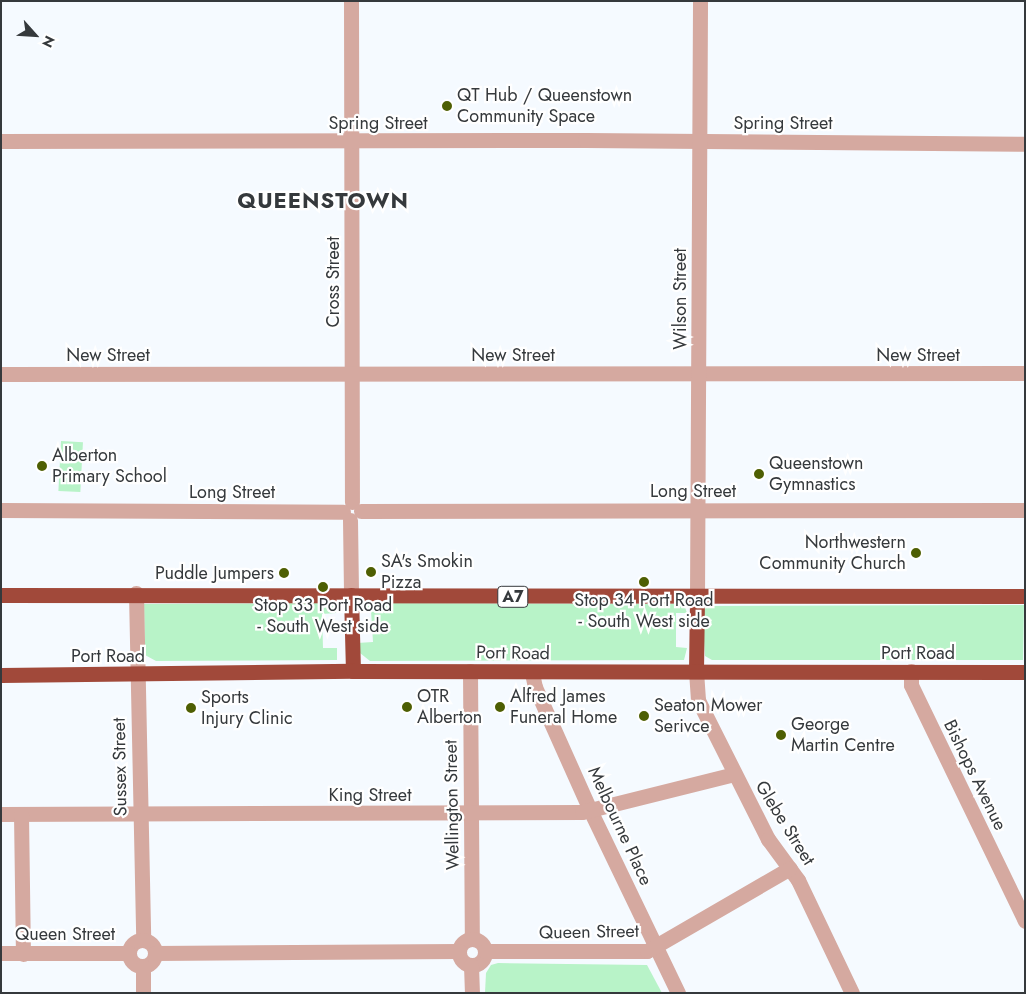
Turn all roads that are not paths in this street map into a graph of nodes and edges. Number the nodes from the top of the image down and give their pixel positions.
1 (351, 1) edge
2 (700, 1) edge
3 (1, 141) edge
4 (700, 141) junction
5 (351, 142) junction
6 (1025, 144) edge
7 (1025, 373) edge
8 (1, 374) edge
9 (352, 374) junction
10 (699, 375) junction
11 (1, 510) edge
12 (697, 510) junction
13 (1025, 510) edge
14 (351, 511) junction
15 (136, 593) junction
16 (1, 595) edge
17 (351, 595) junction
18 (1025, 596) edge
19 (697, 598) junction
20 (353, 671) junction
21 (470, 671) junction
22 (696, 671) junction
23 (532, 672) junction
24 (911, 672) junction
25 (1025, 672) edge
26 (1, 675) edge
27 (137, 675) junction
28 (734, 774) junction
29 (590, 810) junction
30 (471, 813) junction
31 (1, 814) edge
32 (21, 814) junction
33 (140, 814) junction
34 (790, 868) junction
35 (1025, 921) edge
36 (472, 939) junction
37 (143, 940) junction
38 (656, 945) junction
39 (459, 951) junction
40 (129, 952) junction
41 (485, 952) junction
42 (1, 953) edge
43 (155, 953) junction
44 (23, 954) junction
45 (471, 965) junction
46 (143, 966) junction
47 (143, 993) edge
48 (472, 993) edge
49 (678, 993) edge
50 (852, 993) edge

1 - 5 street, Cross Street
2 - 4 street, Wilson Street
3 - 5 street, Spring Street
4 - 5 street, Spring Street
4 - 6 street, Spring Street
4 - 10 street, Wilson Street
5 - 9 street, Cross Street
7 - 10 street, New Street
8 - 9 street, New Street
9 - 10 street, New Street
9 - 14 street, Cross Street
10 - 12 street, Wilson Street
11 - 14 street, Long Street
12 - 13 street, Long Street
12 - 14 street, Long Street
12 - 19 street, Wilson Street
14 - 17 street, Cross Street
15 - 16 highway, A7
15 - 17 highway, A7
15 - 27 street, Sussex Street
17 - 19 highway, A7
17 - 20 highway
18 - 19 highway, A7
19 - 22 highway
20 - 21 highway, Port Road
20 - 27 highway, Port Road
21 - 23 highway, Port Road
21 - 30 street, Wellington Street
22 - 23 highway, Port Road
22 - 24 highway, Port Road
22 - 28 street, Glebe Street
23 - 29 street, Melbourne Place
24 - 25 highway, Port Road
24 - 35 street, Bishops Avenue
26 - 27 highway, Port Road
27 - 33 street, Sussex Street
28 - 29 street, King Street
28 - 34 street, Glebe Street
29 - 30 street, King Street
29 - 38 street, Melbourne Place
30 - 33 street, King Street
30 - 36 street, Wellington Street
31 - 32 street, King Street
32 - 33 street, King Street
32 - 44 street
33 - 37 street, Sussex Street
34 - 38 street, Queen Street
34 - 50 street, Glebe Street
36 - 39 street
36 - 41 street
37 - 40 street
37 - 43 street
38 - 41 street, Queen Street
38 - 49 street, Melbourne Place
39 - 43 street
39 - 45 street
40 - 44 street, Queen Street
40 - 46 street
41 - 45 street
42 - 44 street, Queen Street
43 - 46 street
45 - 48 street
46 - 47 street

